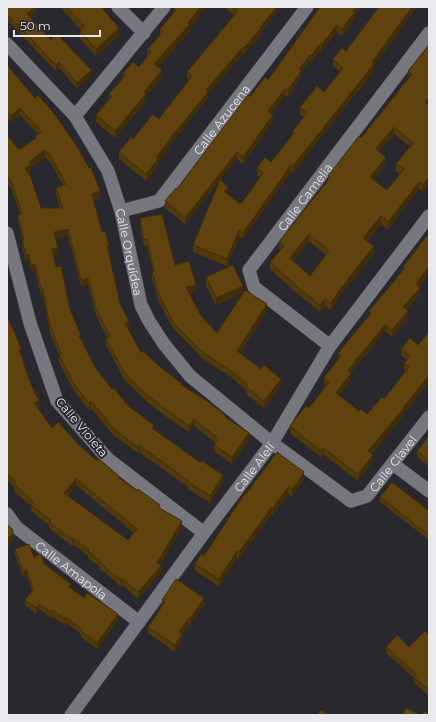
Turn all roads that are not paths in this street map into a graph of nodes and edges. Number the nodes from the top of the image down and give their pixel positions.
1 (118, 7) edge
2 (164, 7) edge
3 (307, 7) edge
4 (144, 33) junction
5 (429, 33) edge
6 (7, 44) edge
7 (75, 116) junction
8 (121, 211) junction
9 (429, 216) edge
10 (7, 233) edge
11 (330, 346) junction
12 (429, 417) edge
13 (272, 443) junction
14 (393, 464) junction
15 (429, 491) edge
16 (7, 514) edge
17 (204, 533) junction
18 (138, 622) junction
19 (71, 715) edge

1 - 4 street
2 - 4 street
3 - 8 street, Calle Azucena
4 - 7 street
5 - 11 street, Calle Camelia
6 - 7 street, Calle Orquídea
7 - 8 street, Calle Orquídea
8 - 13 street, Calle Orquídea
9 - 11 street, Calle Alelí
10 - 17 street, Calle Violeta
11 - 13 street, Calle Alelí
12 - 14 street, Calle Clavel
13 - 14 street, Calle Clavel
13 - 17 street, Calle Alelí
14 - 15 street
16 - 18 street, Calle Amapola
17 - 18 street, Calle Alelí
18 - 19 street, Calle Alelí

